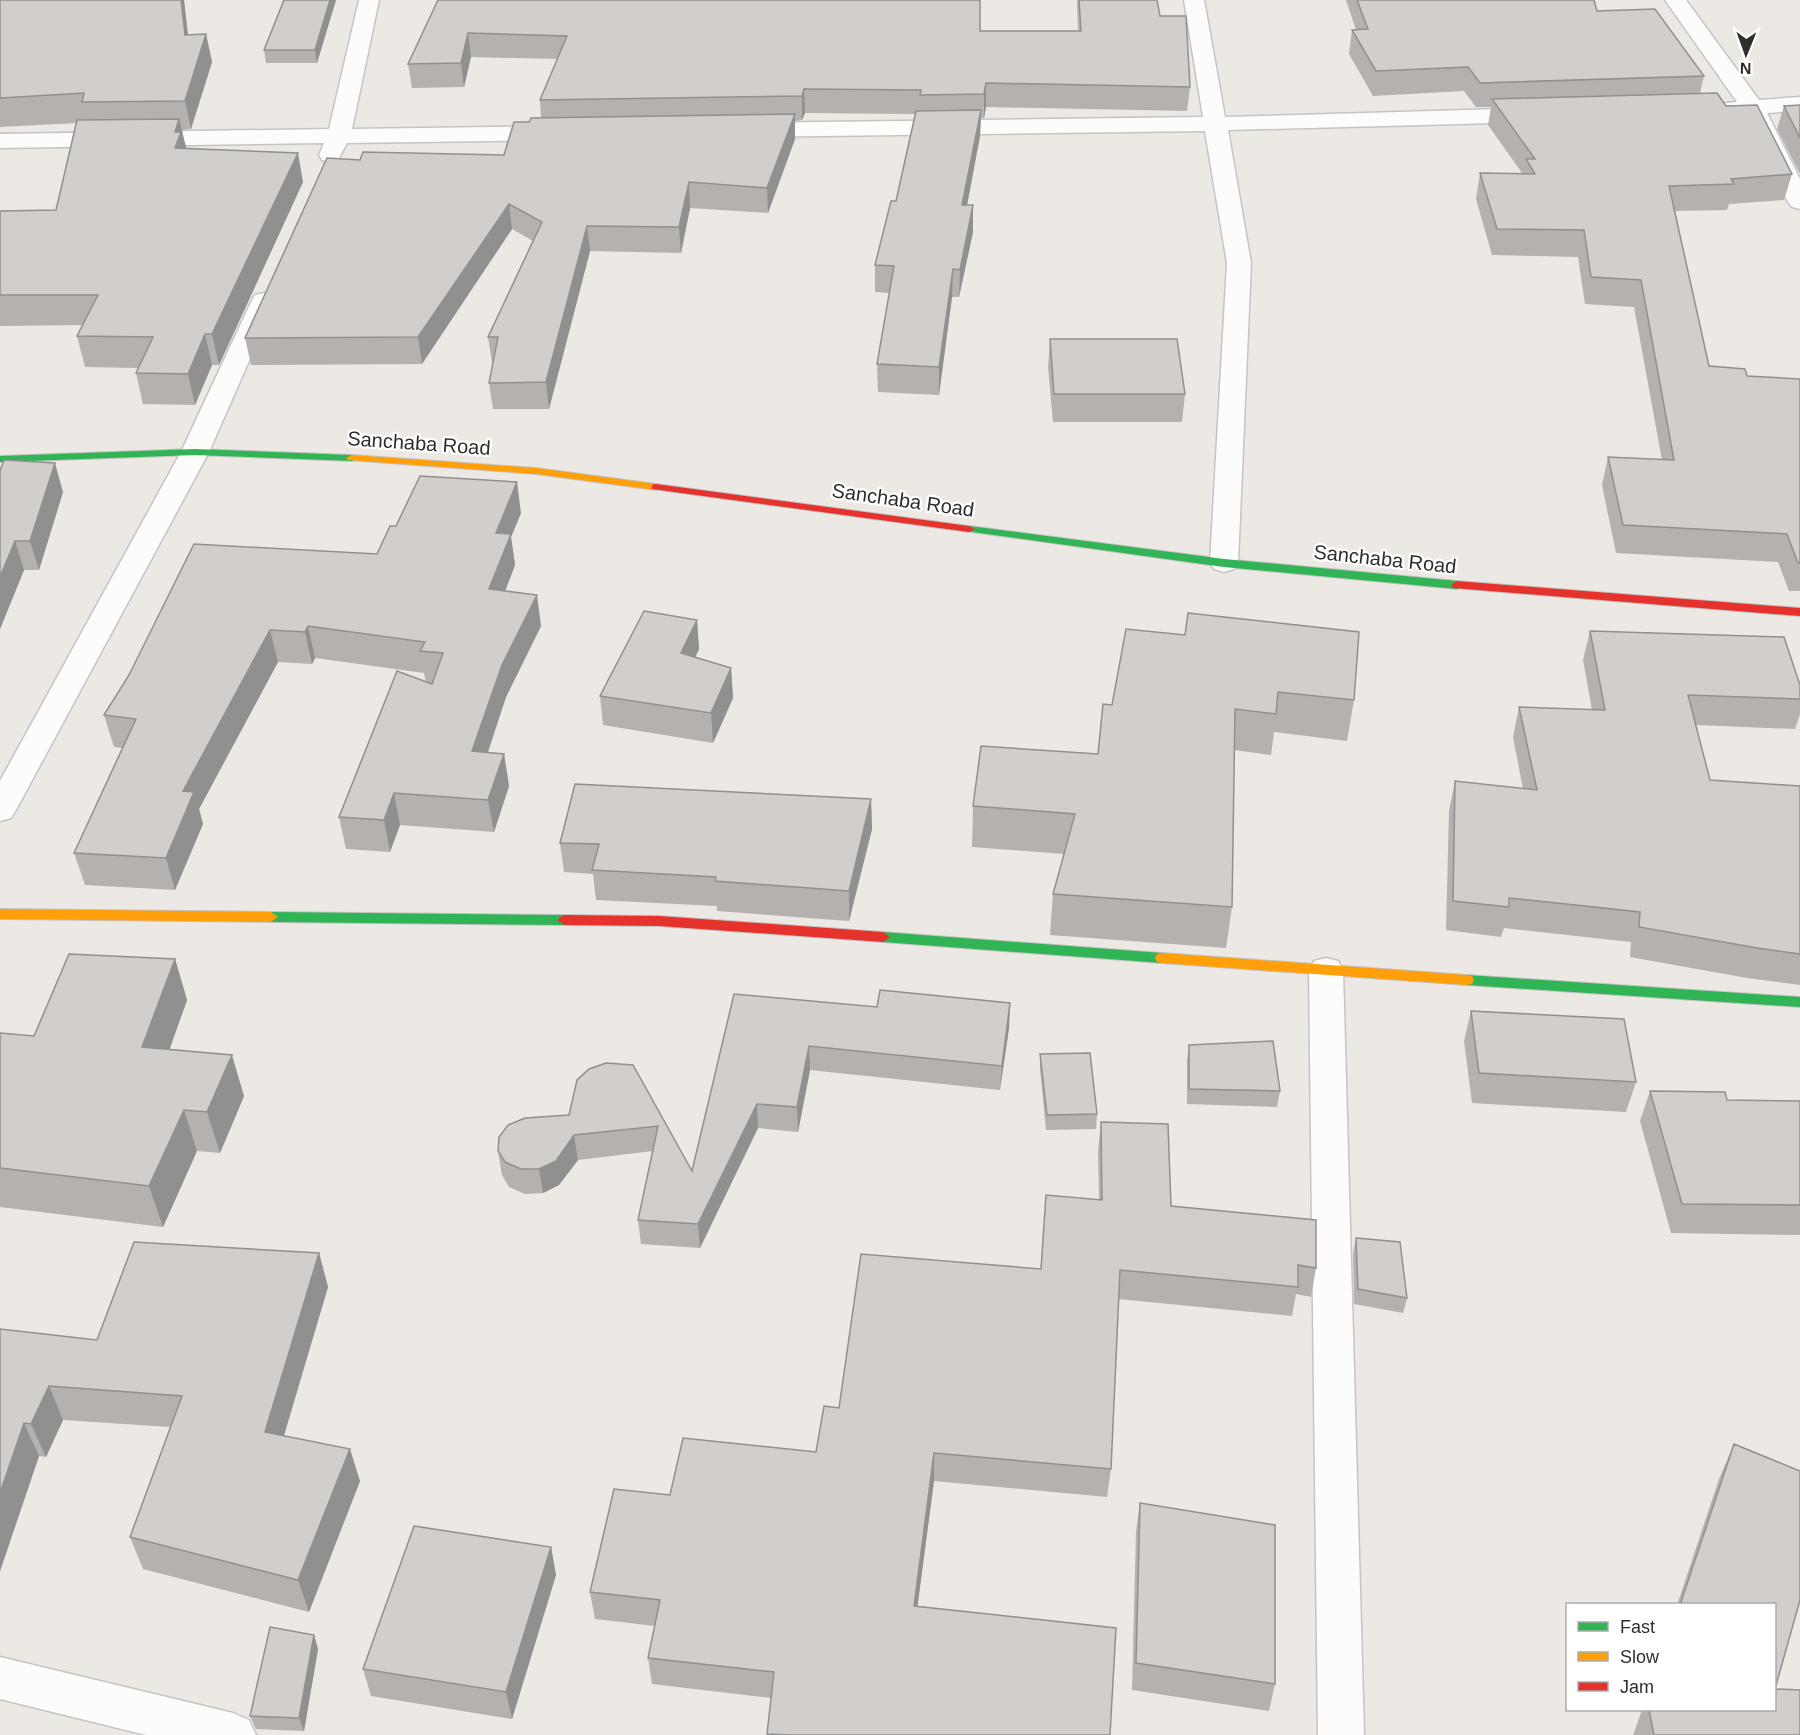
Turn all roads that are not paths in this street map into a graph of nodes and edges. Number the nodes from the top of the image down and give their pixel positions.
1 (369, 0) edge
2 (1194, 0) edge
3 (1675, 0) edge
4 (1800, 104) edge
5 (1753, 108) junction
6 (1695, 110) edge
7 (1556, 114) edge
8 (1214, 124) junction
9 (723, 131) edge
10 (579, 133) edge
11 (339, 136) junction
12 (0, 141) edge
13 (319, 180) edge
14 (1800, 202) edge
15 (274, 278) edge
16 (195, 452) junction
17 (0, 459) edge
18 (1224, 563) junction
19 (1800, 612) edge
20 (0, 810) edge
21 (0, 914) edge
22 (1326, 970) junction
23 (1800, 1002) edge
24 (0, 1678) edge
25 (234, 1735) edge
26 (1341, 1735) edge

1 - 11 street
2 - 8 street
3 - 5 street
4 - 5 street
5 - 6 street
5 - 14 street
7 - 8 street
8 - 9 street
8 - 18 street
10 - 11 street
11 - 12 street
11 - 13 street
15 - 16 street
16 - 17 street, Sanchaba Road
16 - 18 street, Sanchaba Road
16 - 20 street
18 - 19 street, Sanchaba Road
21 - 22 street
22 - 23 street
22 - 26 street
24 - 25 street

